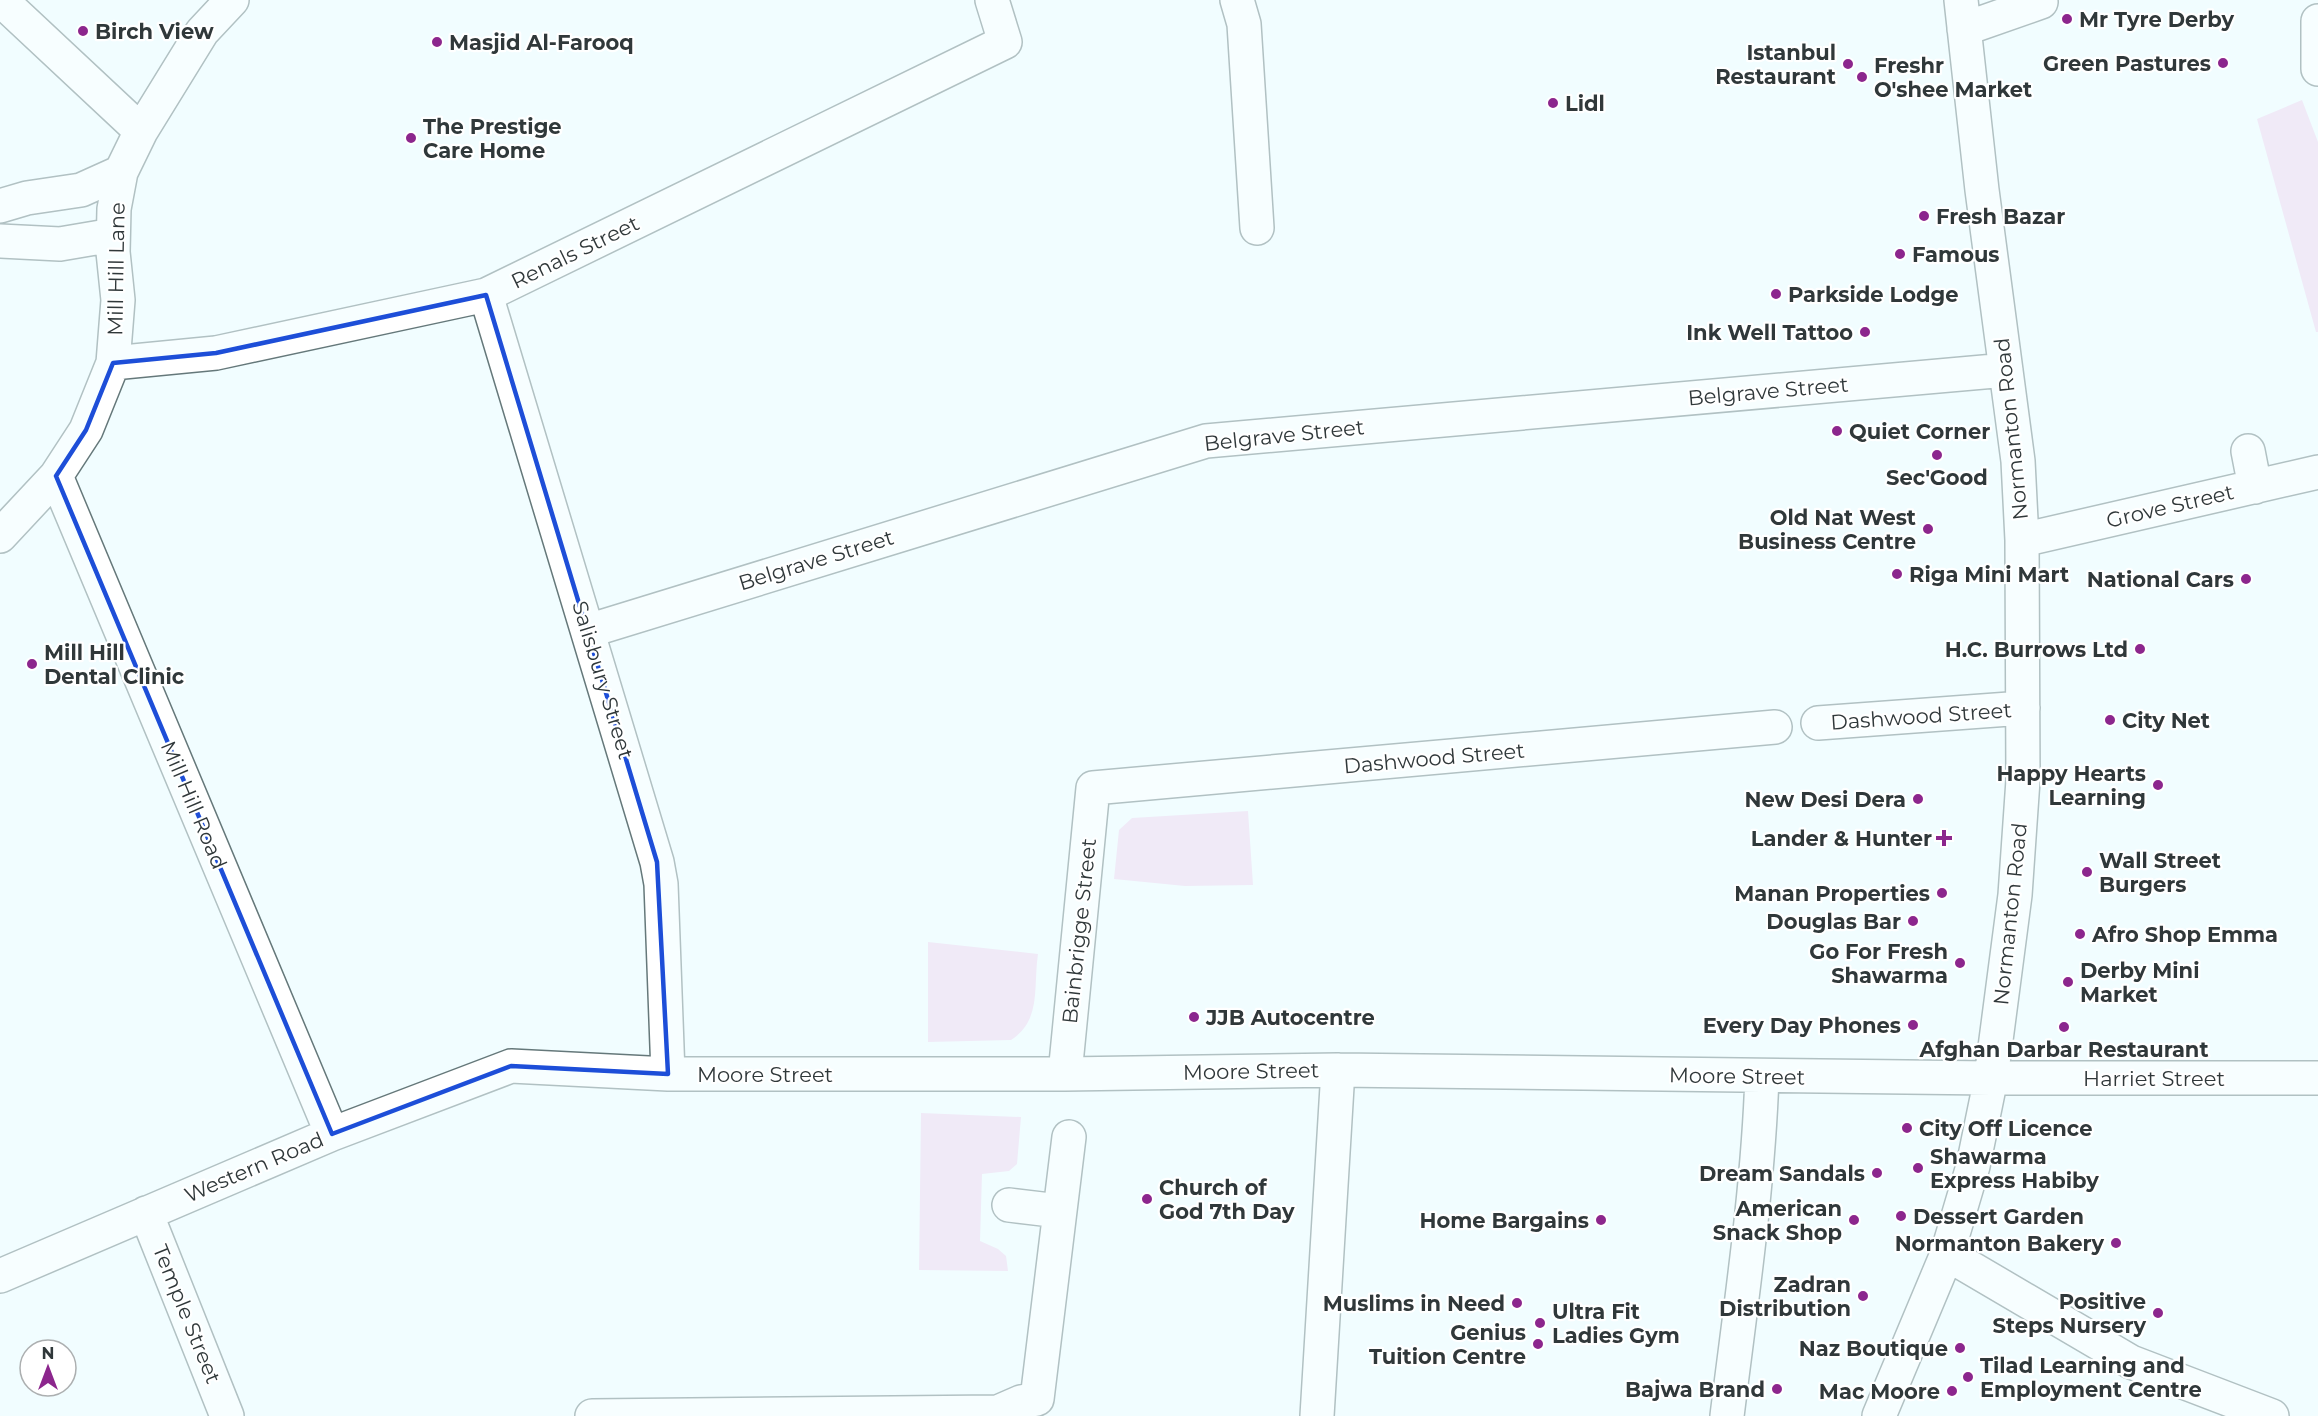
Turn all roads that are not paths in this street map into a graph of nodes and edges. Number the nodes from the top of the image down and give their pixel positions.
1 (1, 0) edge
2 (232, 0) edge
3 (992, 0) edge
4 (1237, 0) edge
5 (2041, 2) edge
6 (1963, 14) edge
7 (2318, 21) edge
8 (2318, 69) edge
9 (141, 131) junction
10 (121, 172) junction
11 (0, 206) edge
12 (1257, 228) dead end
13 (113, 235) junction
14 (0, 241) edge
15 (486, 295) junction
16 (113, 363) junction
17 (2006, 370) junction
18 (2248, 451) dead end
19 (2318, 472) edge
20 (56, 476) junction
21 (2255, 487) junction
22 (0, 536) edge
23 (2022, 540) junction
24 (588, 631) junction
25 (2023, 708) junction
26 (1818, 723) dead end
27 (1775, 727) dead end
28 (1093, 788) joint
29 (511, 1065) joint
30 (1338, 1070) junction
31 (668, 1074) junction
32 (1065, 1074) junction
33 (1762, 1076) junction
34 (1990, 1078) junction
35 (2318, 1078) edge
36 (332, 1134) junction
37 (1069, 1137) dead end
38 (1009, 1205) dead end
39 (1059, 1211) junction
40 (146, 1213) junction
41 (1947, 1254) junction
42 (0, 1276) edge
43 (227, 1416) edge
44 (592, 1416) edge
45 (1317, 1416) edge
46 (1727, 1416) edge
47 (1879, 1416) edge
48 (2272, 1416) edge

1 - 9 street
2 - 9 street, Mill Hill Lane
3 - 15 street, Renals Street
4 - 12 street
5 - 6 street
6 - 17 street, Normanton Road
7 - 8 street
9 - 10 street, Mill Hill Lane
10 - 11 street
10 - 13 street, Mill Hill Lane
13 - 14 street
13 - 16 street, Mill Hill Lane
15 - 16 street, Renals Street
15 - 24 street, Salisbury Street
16 - 20 street, Mill Hill Lane
17 - 23 street, Normanton Road
17 - 24 street, Belgrave Street
18 - 21 street
19 - 21 street, Grove Street
20 - 22 street, Mill Hill Lane
20 - 36 street, Mill Hill Road
21 - 23 street, Grove Street
23 - 25 street, Normanton Road
24 - 31 street, Salisbury Street
25 - 26 street, Dashwood Street
25 - 34 street, Normanton Road
27 - 28 street, Dashwood Street
28 - 32 street, Bainbrigge Street
29 - 31 street, Moore Street
29 - 36 street, Western Road
30 - 32 street, Moore Street
30 - 33 street, Moore Street
30 - 45 street
31 - 32 street, Moore Street
33 - 34 street, Moore Street
33 - 46 street
34 - 35 street, Harriet Street
34 - 41 street, Normanton Road
36 - 40 street, Western Road
37 - 39 street
38 - 39 street
39 - 44 street
40 - 42 street, Western Road
40 - 43 street, Temple Street
41 - 47 street, Normanton Road
41 - 48 street

